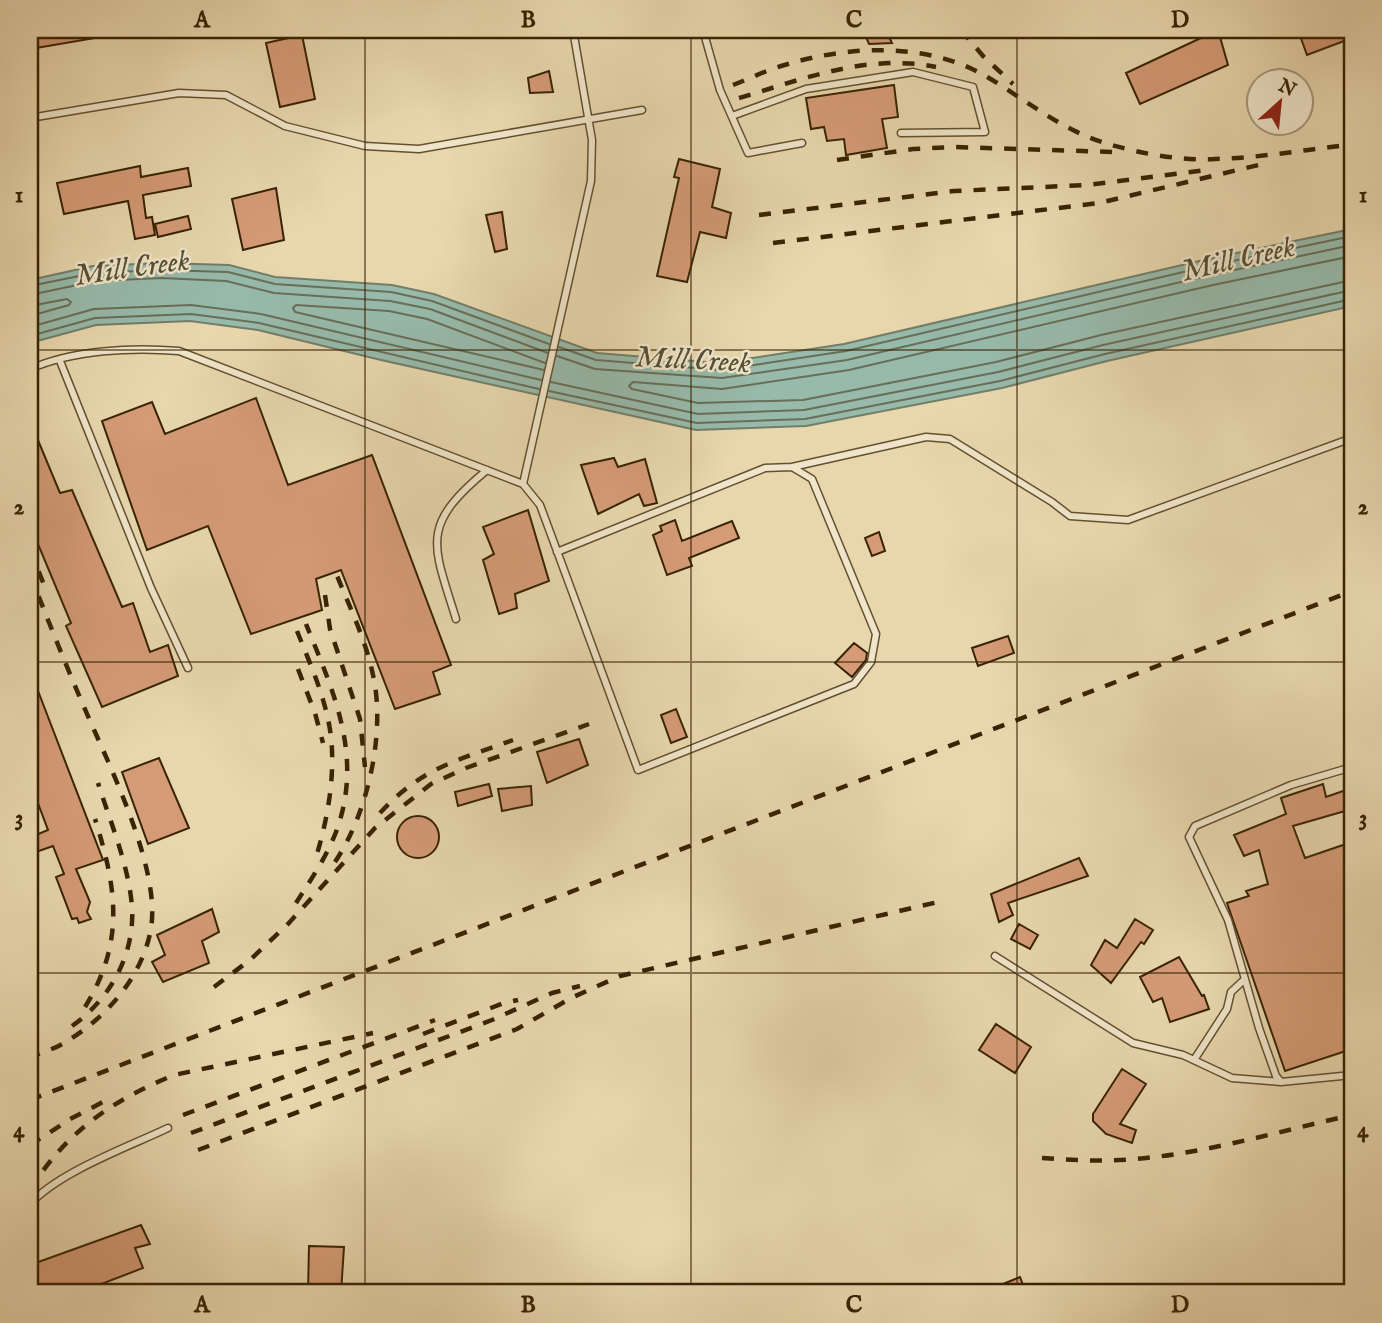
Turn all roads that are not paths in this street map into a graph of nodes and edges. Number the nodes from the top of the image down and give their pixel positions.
1 (573, 30) edge
2 (703, 30) edge
3 (642, 110) dead end
4 (732, 116) junction
5 (30, 118) edge
6 (589, 121) junction
7 (901, 133) dead end
8 (802, 143) dead end
9 (60, 361) junction
10 (30, 369) edge
11 (1352, 438) edge
12 (792, 467) junction
13 (487, 470) junction
14 (523, 484) junction
15 (557, 552) junction
16 (456, 619) dead end
17 (188, 668) dead end
18 (1352, 767) edge
19 (995, 956) dead end
20 (1245, 979) junction
21 (1194, 1060) junction
22 (1352, 1075) edge
23 (1281, 1082) junction
24 (168, 1128) dead end
25 (30, 1205) edge

1 - 6 lane
2 - 4 lane
3 - 6 lane
4 - 7 lane
4 - 8 lane
5 - 6 lane
6 - 14 lane
9 - 10 lane
9 - 13 lane
9 - 17 lane
11 - 12 lane
12 - 15 lane
12 - 15 lane
13 - 14 lane
13 - 16 lane
14 - 15 lane
18 - 20 lane
19 - 21 lane
20 - 21 lane
20 - 23 lane
21 - 23 lane
22 - 23 lane
24 - 25 lane

